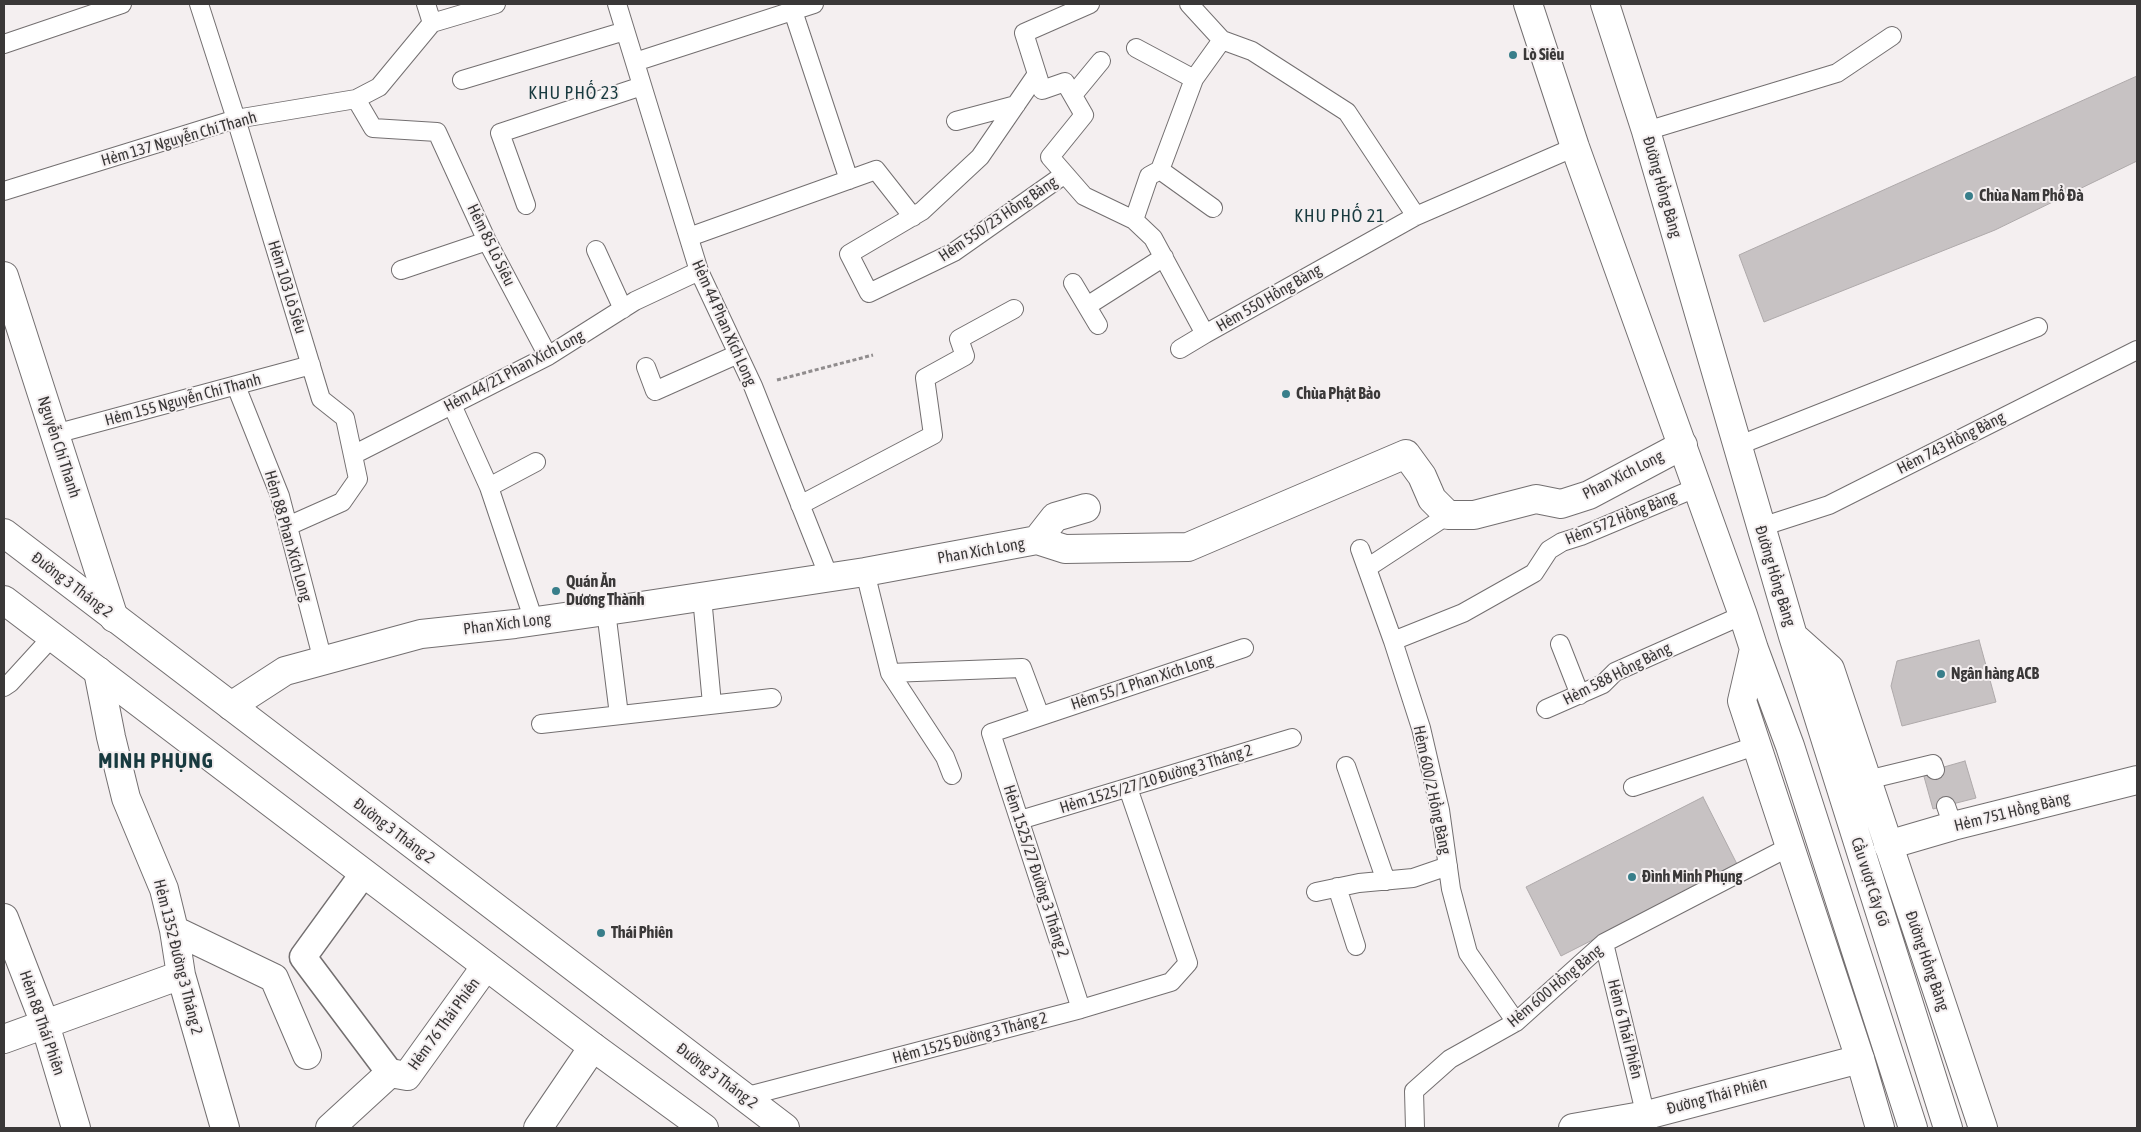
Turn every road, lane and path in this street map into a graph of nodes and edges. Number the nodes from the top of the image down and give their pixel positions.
1 (122, 4) edge
2 (199, 4) edge
3 (426, 4) edge
4 (496, 4) edge
5 (617, 4) edge
6 (814, 4) edge
7 (1090, 4) edge
8 (1189, 4) edge
9 (1528, 4) edge
10 (1605, 4) edge
11 (793, 11) junction
12 (432, 23) junction
13 (625, 31) junction
14 (1892, 36) dead end
15 (1222, 40) junction
16 (4, 44) edge
17 (1136, 48) dead end
18 (1100, 61) dead end
19 (635, 62) junction
20 (1037, 74) junction
21 (1194, 79) junction
22 (462, 80) dead end
23 (642, 86) junction
24 (1073, 95) junction
25 (356, 99) junction
26 (1016, 105) junction
27 (236, 119) junction
28 (956, 121) dead end
29 (1646, 132) junction
30 (1576, 147) junction
31 (1160, 170) junction
32 (1065, 174) junction
33 (849, 180) junction
34 (4, 191) edge
35 (526, 205) dead end
36 (1213, 208) dead end
37 (1416, 216) junction
38 (913, 217) junction
39 (1134, 220) junction
40 (689, 237) junction
41 (487, 241) junction
42 (596, 250) dead end
43 (1164, 256) junction
44 (401, 270) dead end
45 (699, 271) junction
46 (4, 276) edge
47 (1073, 283) dead end
48 (1087, 306) junction
49 (623, 309) junction
50 (1014, 309) dead end
51 (1098, 325) dead end
52 (2038, 327) dead end
53 (1205, 334) junction
54 (1180, 349) dead end
55 (2137, 350) edge
56 (738, 354) junction
57 (873, 355) dead end
58 (548, 356) junction
59 (311, 366) junction
60 (646, 367) dead end
61 (236, 386) junction
62 (752, 386) junction
63 (452, 405) junction
64 (55, 434) junction
65 (1683, 444) junction
66 (1737, 446) junction
67 (353, 454) junction
68 (536, 462) dead end
69 (1698, 487) junction
70 (489, 488) junction
71 (800, 505) junction
72 (1086, 508) dead end
73 (1448, 515) junction
74 (288, 526) junction
75 (1761, 527) junction
76 (4, 533) edge
77 (1037, 540) junction
78 (1360, 549) dead end
79 (1367, 568) junction
80 (865, 572) junction
81 (829, 578) junction
82 (702, 597) junction
83 (4, 600) edge
84 (606, 611) junction
85 (1743, 615) junction
86 (114, 618) junction
87 (534, 621) junction
88 (1793, 636) junction
89 (52, 637) junction
90 (1393, 641) junction
91 (1560, 644) dead end
92 (1244, 648) dead end
93 (1754, 649) junction
94 (323, 661) junction
95 (98, 671) junction
96 (890, 674) junction
97 (4, 687) edge
98 (1580, 695) junction
99 (772, 698) dead end
100 (712, 704) junction
101 (231, 706) junction
102 (1546, 710) dead end
103 (619, 715) junction
104 (1040, 716) junction
105 (541, 724) dead end
106 (991, 733) joint
107 (1292, 738) dead end
108 (1758, 745) junction
109 (1346, 766) dead end
110 (1935, 770) dead end
111 (952, 775) dead end
112 (1867, 780) junction
113 (2137, 780) edge
114 (1633, 787) dead end
115 (1128, 788) junction
116 (1020, 820) junction
117 (1888, 845) junction
118 (1789, 847) junction
119 (1448, 866) junction
120 (364, 872) junction
121 (1386, 881) junction
122 (1336, 887) junction
123 (1316, 892) dead end
124 (4, 918) edge
125 (174, 930) junction
126 (1604, 943) junction
127 (1356, 946) dead end
128 (486, 966) junction
129 (181, 975) junction
130 (1081, 1010) junction
131 (1516, 1022) junction
132 (45, 1024) junction
133 (4, 1040) edge
134 (593, 1047) junction
135 (307, 1055) dead end
136 (1860, 1058) junction
137 (390, 1073) junction
138 (744, 1097) junction
139 (1647, 1122) edge
140 (1601, 1126) edge
141 (76, 1128) edge
142 (225, 1128) edge
143 (330, 1128) edge
144 (538, 1128) edge
145 (704, 1128) edge
146 (785, 1128) edge
147 (1415, 1128) edge
148 (1573, 1128) edge
149 (1880, 1128) edge
150 (1913, 1128) edge
151 (1948, 1128) edge
152 (1983, 1128) edge

1 - 16 lane
2 - 27 lane, Hẻm 103 Lò Siêu
3 - 12 lane
4 - 12 lane
5 - 13 lane, Hẻm 44 Phan Xích Long
6 - 11 lane
7 - 20 lane
8 - 15 lane
9 - 30 main road
10 - 29 main road, Đường Hồng Bàng
11 - 19 lane
11 - 33 lane
12 - 25 lane, Hẻm 137 Nguyễn Chí Thanh
13 - 19 lane, Hẻm 44 Phan Xích Long
13 - 22 lane
14 - 29 lane
15 - 21 lane
15 - 37 lane
17 - 21 lane
18 - 24 lane
19 - 23 lane, Hẻm 44 Phan Xích Long
20 - 24 lane
20 - 26 lane
21 - 31 lane
23 - 35 lane
23 - 40 lane, Hẻm 44 Phan Xích Long
24 - 32 lane, Hẻm 550 Hồng Bàng
25 - 27 lane, Hẻm 137 Nguyễn Chí Thanh
25 - 41 lane, Hẻm 85 Lò Siêu
26 - 28 lane
26 - 38 lane
27 - 34 lane, Hẻm 137 Nguyễn Chí Thanh
27 - 59 lane, Hẻm 103 Lò Siêu
29 - 66 main road, Đường Hồng Bàng
30 - 37 lane, Hẻm 550 Hồng Bàng
30 - 65 main road
31 - 36 lane
31 - 39 lane
32 - 38 lane, Hẻm 550/23 Hồng Bàng
32 - 39 lane, Hẻm 550 Hồng Bàng
33 - 38 lane
33 - 40 lane
37 - 53 lane, Hẻm 550 Hồng Bàng
39 - 43 lane, Hẻm 550 Hồng Bàng
40 - 45 lane, Hẻm 44 Phan Xích Long
41 - 44 lane
41 - 58 lane, Hẻm 85 Lò Siêu
42 - 49 lane
43 - 48 lane
43 - 53 lane, Hẻm 550 Hồng Bàng
45 - 49 lane, Hẻm 44/21 Phan Xích Long
45 - 56 lane, Hẻm 44 Phan Xích Long
46 - 64 main road, Nguyễn Chí Thanh
47 - 48 lane
48 - 51 lane
49 - 58 lane, Hẻm 44/21 Phan Xích Long
50 - 71 lane
52 - 66 lane
53 - 54 lane
55 - 75 lane, Hẻm 743 Hồng Bàng
56 - 60 lane
56 - 62 lane, Hẻm 44 Phan Xích Long
57 - 62 path
58 - 63 lane, Hẻm 44/21 Phan Xích Long
59 - 61 lane, Hẻm 155 Nguyễn Chí Thanh
59 - 67 lane, Hẻm 103 Lò Siêu
61 - 64 lane, Hẻm 155 Nguyễn Chí Thanh
61 - 74 lane, Hẻm 88 Phan Xích Long
62 - 71 lane, Hẻm 44 Phan Xích Long
63 - 67 lane, Hẻm 44/21 Phan Xích Long
63 - 70 lane
64 - 86 main road, Nguyễn Chí Thanh
65 - 69 main road
65 - 73 main road, Phan Xích Long
66 - 75 main road, Đường Hồng Bàng
67 - 74 lane, Hẻm 103 Lò Siêu
68 - 70 lane
69 - 85 main road
69 - 90 lane, Hẻm 572 Hồng Bàng
70 - 87 lane
71 - 81 lane, Hẻm 44 Phan Xích Long
72 - 77 main road
73 - 77 main road, Phan Xích Long
73 - 79 lane
74 - 94 lane, Hẻm 88 Phan Xích Long
75 - 88 main road, Đường Hồng Bàng
76 - 86 main road, Đường 3 Tháng 2
77 - 80 main road, Phan Xích Long
78 - 79 lane, Hẻm 600/2 Hồng Bàng
79 - 90 lane, Hẻm 600/2 Hồng Bàng
80 - 81 main road, Phan Xích Long
80 - 96 lane
81 - 82 main road, Phan Xích Long
82 - 84 main road, Phan Xích Long
82 - 100 lane
83 - 89 main road
84 - 87 main road, Phan Xích Long
84 - 103 lane
85 - 93 main road
85 - 98 lane, Hẻm 588 Hồng Bàng
86 - 101 main road, Đường 3 Tháng 2
87 - 94 main road, Phan Xích Long
88 - 112 main road, Đường Hồng Bàng
88 - 151 main road, Cầu vượt Cây Gõ
89 - 95 main road
89 - 97 lane
90 - 119 lane, Hẻm 600/2 Hồng Bàng
91 - 98 lane
92 - 104 lane, Hẻm 55/1 Phan Xích Long
93 - 108 main road
93 - 150 main road
94 - 101 main road, Phan Xích Long
95 - 120 main road
95 - 125 main road, Hẻm 1352 Đường 3 Tháng 2
96 - 104 lane
96 - 111 lane
98 - 102 lane, Hẻm 588 Hồng Bàng
99 - 100 lane
100 - 103 lane
101 - 138 main road, Đường 3 Tháng 2
103 - 105 lane
104 - 106 lane, Hẻm 55/1 Phan Xích Long
106 - 116 lane, Hẻm 1525/27 Đường 3 Tháng 2
107 - 115 lane, Hẻm 1525/27/10 Đường 3 Tháng 2
108 - 114 lane
108 - 118 main road
109 - 121 lane
110 - 112 lane
112 - 117 main road, Đường Hồng Bàng
113 - 117 main road, Hẻm 751 Hồng Bàng
115 - 116 lane, Hẻm 1525/27/10 Đường 3 Tháng 2
115 - 130 lane, Hẻm 1525 Đường 3 Tháng 2
116 - 130 lane, Hẻm 1525/27 Đường 3 Tháng 2
117 - 152 main road, Đường Hồng Bàng
118 - 126 lane, Hẻm 600 Hồng Bàng
118 - 136 main road
119 - 121 lane
119 - 131 lane, Hẻm 600/2 Hồng Bàng
120 - 128 main road
120 - 137 street
121 - 122 lane
122 - 123 lane
122 - 127 lane
124 - 132 main road, Hẻm 88 Thái Phiên
125 - 129 main road, Hẻm 1352 Đường 3 Tháng 2
125 - 135 main road
126 - 131 lane, Hẻm 600 Hồng Bàng
126 - 139 lane, Hẻm 6 Thái Phiên
128 - 134 main road
128 - 137 main road, Hẻm 76 Thái Phiên
129 - 132 main road
129 - 142 main road, Hẻm 1352 Đường 3 Tháng 2
130 - 138 lane, Hẻm 1525 Đường 3 Tháng 2
131 - 147 lane, Hẻm 600 Hồng Bàng
132 - 133 main road
132 - 141 main road, Hẻm 88 Thái Phiên
134 - 144 main road
134 - 145 main road
136 - 139 main road, Đường Thái Phiên
136 - 149 main road
137 - 143 main road, Hẻm 76 Thái Phiên
138 - 146 main road, Đường 3 Tháng 2
139 - 140 main road, Đường Thái Phiên
140 - 148 main road, Đường Thái Phiên

